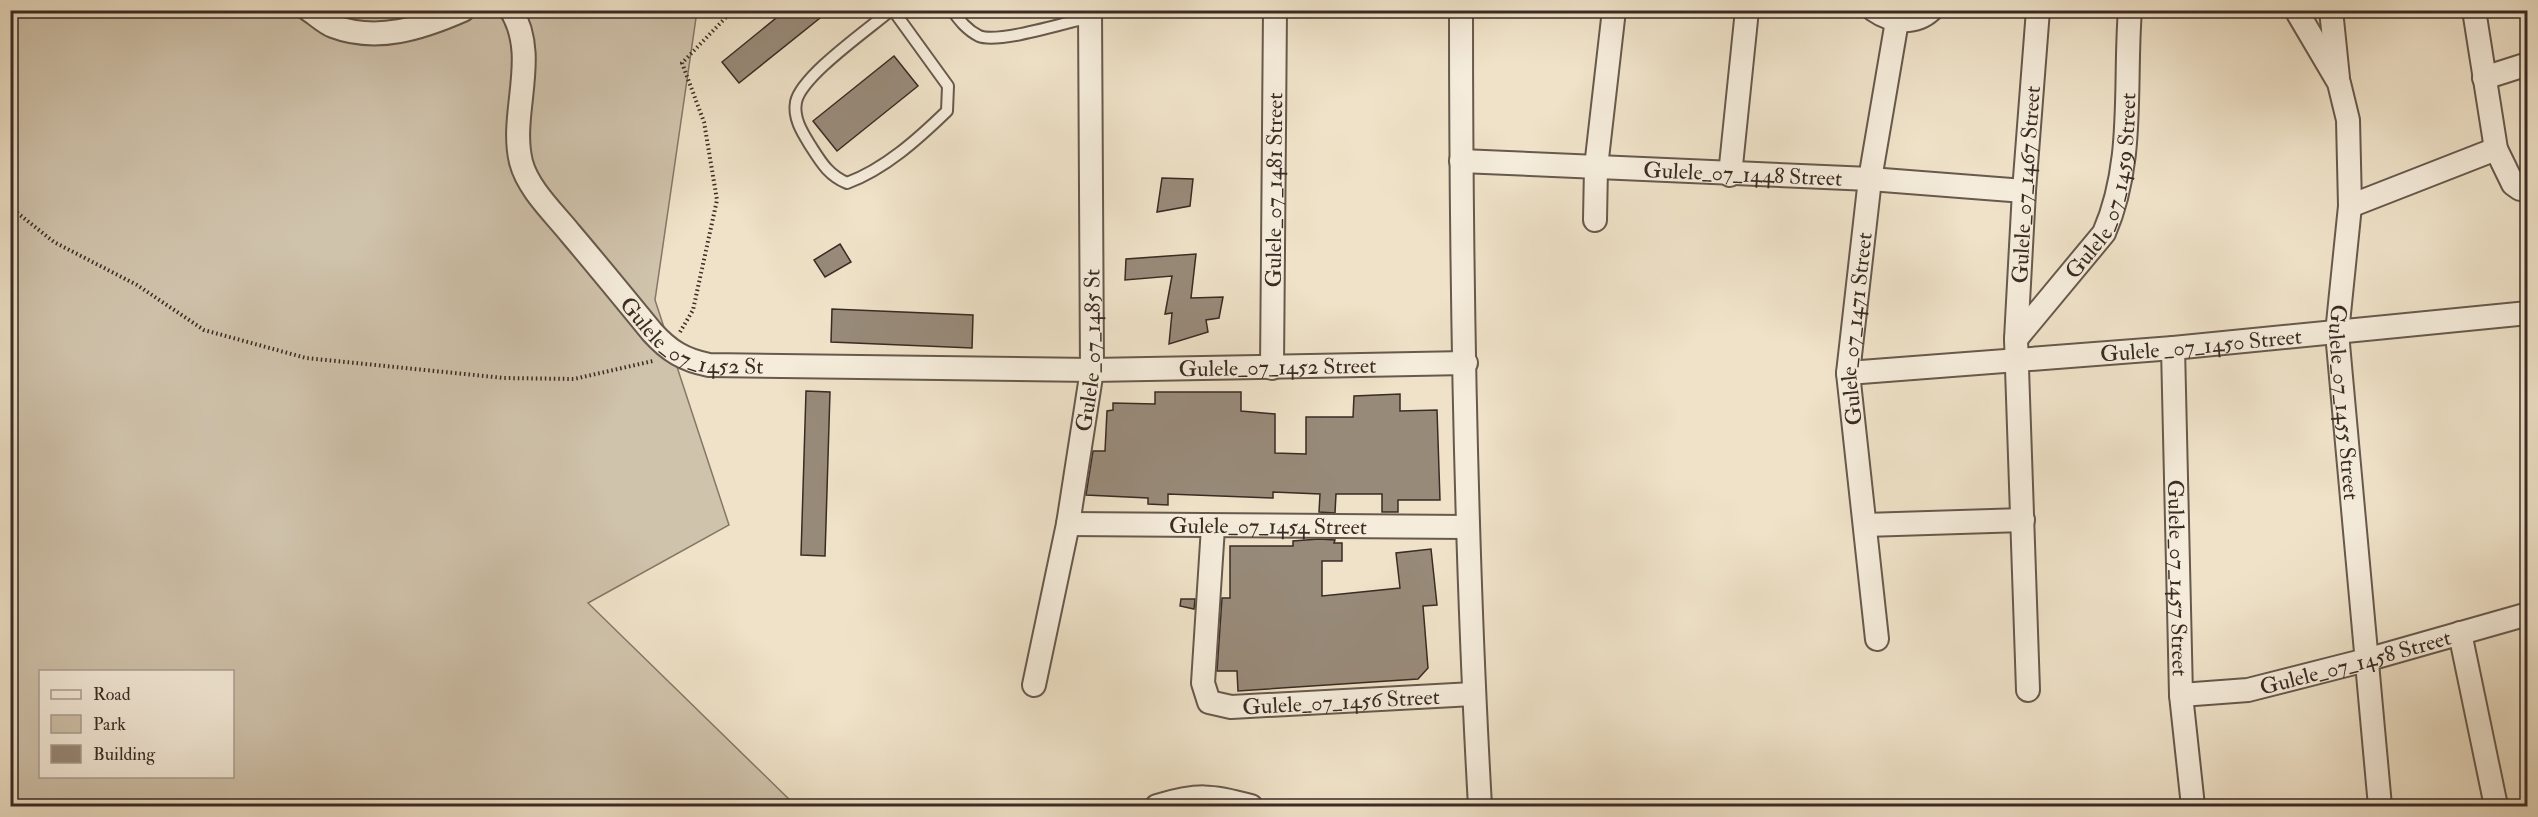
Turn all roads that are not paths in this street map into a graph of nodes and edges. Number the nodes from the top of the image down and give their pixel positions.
1 (309, 10) edge
2 (463, 10) edge
3 (511, 10) edge
4 (892, 10) edge
5 (952, 10) edge
6 (1275, 10) edge
7 (1461, 10) edge
8 (1614, 10) edge
9 (1747, 10) edge
10 (1874, 10) edge
11 (1931, 10) edge
12 (2038, 10) edge
13 (2130, 10) edge
14 (2296, 10) edge
15 (2331, 10) edge
16 (2474, 10) edge
17 (1090, 14) edge
18 (1897, 21) junction
19 (2528, 64) edge
20 (2484, 78) junction
21 (2338, 83) junction
22 (2496, 149) junction
23 (1461, 161) junction
24 (1596, 167) junction
25 (1730, 175) junction
26 (1870, 179) junction
27 (2528, 189) edge
28 (2024, 191) junction
29 (2350, 206) junction
30 (1595, 220) dead end
31 (2528, 313) edge
32 (2337, 333) junction
33 (2173, 348) junction
34 (2017, 349) junction
35 (1466, 363) junction
36 (1272, 368) junction
37 (1092, 370) junction
38 (1848, 373) junction
39 (2023, 520) junction
40 (1068, 524) junction
41 (1865, 525) junction
42 (1213, 527) junction
43 (1468, 527) junction
44 (2528, 614) edge
45 (2460, 633) junction
46 (1877, 639) dead end
47 (2366, 660) junction
48 (1034, 685) dead end
49 (2028, 690) dead end
50 (1473, 694) junction
51 (2181, 695) junction
52 (1157, 807) edge
53 (1251, 807) edge
54 (1480, 807) edge
55 (2193, 807) edge
56 (2380, 807) edge
57 (2496, 807) edge

1 - 2 street
3 - 37 street, Gulele_07_1452 St
4 - 4 lane
5 - 17 lane
6 - 36 street, Gulele_07_1481 Street
7 - 23 street
8 - 24 street
9 - 25 street
10 - 18 street
11 - 18 street
12 - 28 street, Gulele_07_1467 Street
13 - 34 street, Gulele_07_1459 Street
14 - 21 street, Gulele_07_1455 Street
15 - 21 street
16 - 20 street
17 - 37 street, Gulele_07_1485 St
18 - 26 street, Gulele_07_1471 Street
19 - 20 street
20 - 22 street
21 - 29 street, Gulele_07_1455 Street
22 - 27 street
22 - 29 street
23 - 24 street, Gulele_07_1448 Street
23 - 35 street
24 - 25 street, Gulele_07_1448 Street
24 - 30 street
25 - 26 street, Gulele_07_1448 Street
26 - 28 street, Gulele_07_1448 Street
26 - 38 street, Gulele_07_1471 Street
28 - 34 street, Gulele_07_1467 Street
29 - 32 street, Gulele_07_1455 Street
31 - 32 street, Gulele _07_1450 Street
32 - 33 street, Gulele _07_1450 Street
32 - 47 street, Gulele_07_1455 Street
33 - 34 street, Gulele _07_1450 Street
33 - 51 street, Gulele_07_1457 Street
34 - 38 street, Gulele _07_1450 Street
34 - 39 street, Gulele_07_1467 Street
35 - 36 street, Gulele_07_1452 Street
35 - 43 street
36 - 37 street, Gulele_07_1452 Street
37 - 40 street, Gulele_07_1485 St
38 - 41 street, Gulele_07_1471 Street
39 - 41 street
39 - 49 street, Gulele_07_1467 Street
40 - 42 street, Gulele_07_1454 Street
40 - 48 street, Gulele_07_1485 St
41 - 46 street, Gulele_07_1471 Street
42 - 43 street, Gulele_07_1454 Street
42 - 50 street, Gulele_07_1456 Street
43 - 50 street
44 - 45 street, Gulele_07_1458 Street
45 - 47 street, Gulele_07_1458 Street
45 - 57 street
47 - 51 street, Gulele_07_1458 Street
47 - 56 street, Gulele_07_1455 Street
50 - 54 street
51 - 55 street, Gulele_07_1457 Street
52 - 53 street

